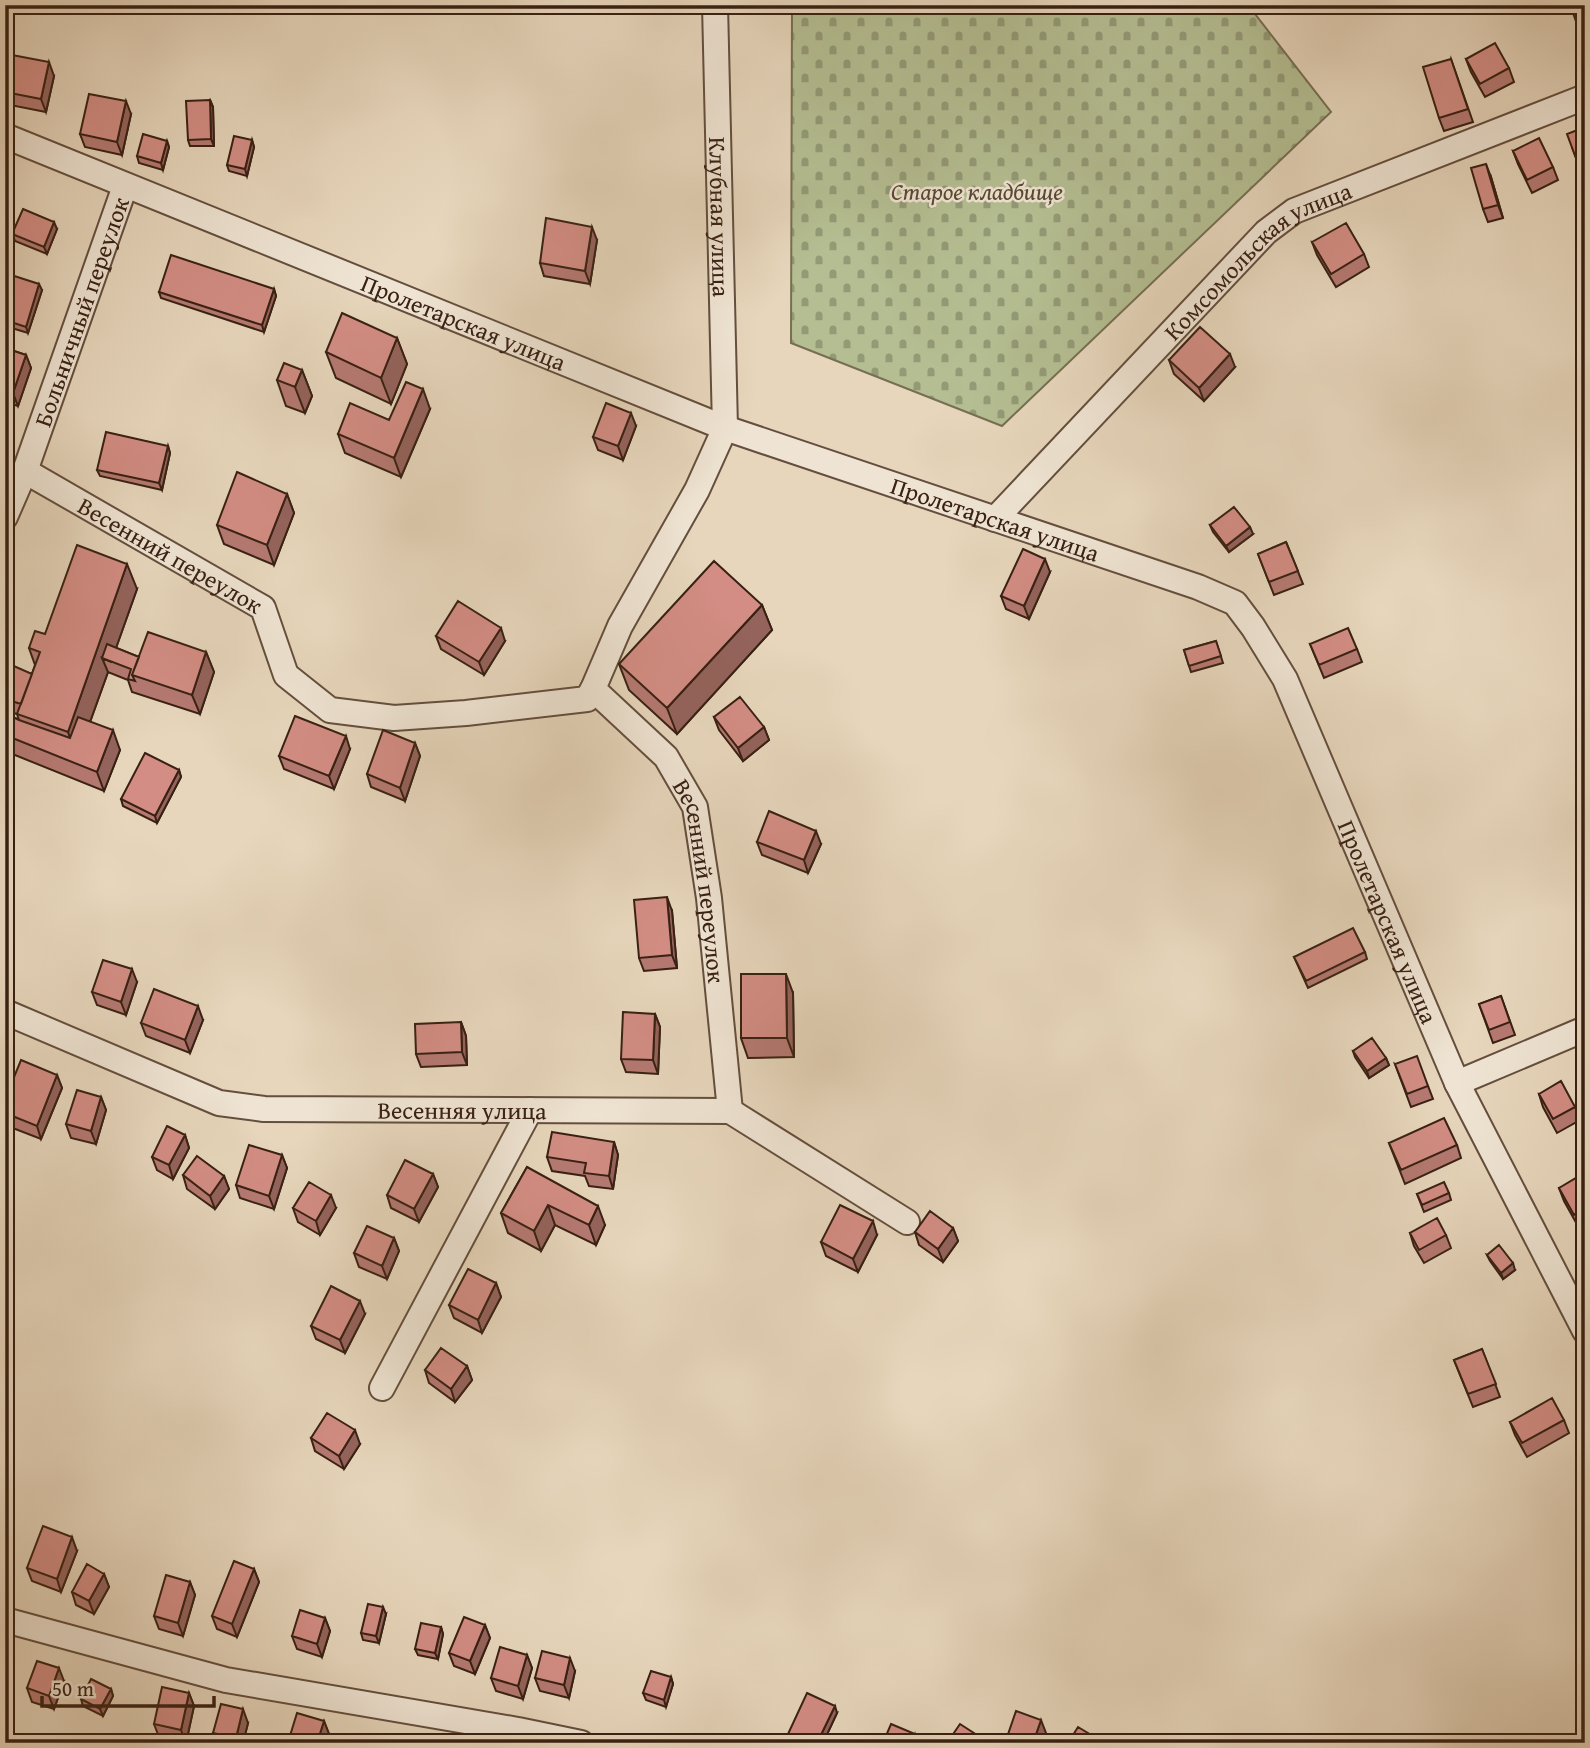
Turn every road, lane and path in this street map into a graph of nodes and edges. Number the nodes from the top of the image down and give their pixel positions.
1 (715, 5) edge
2 (1585, 97) edge
3 (5, 136) edge
4 (125, 186) junction
5 (725, 428) junction
6 (24, 471) junction
7 (5, 517) edge
8 (995, 519) junction
9 (593, 689) junction
10 (5, 1012) edge
11 (1585, 1030) edge
12 (1457, 1083) junction
13 (530, 1110) junction
14 (730, 1111) junction
15 (907, 1222) dead end
16 (1585, 1331) edge
17 (382, 1388) dead end
18 (5, 1620) edge
19 (581, 1743) edge

1 - 5 street, Клубная улица
2 - 8 street, Комсомольская улица
3 - 4 street, Пролетарская улица
4 - 5 street, Пролетарская улица
4 - 6 street, Больничный переулок
5 - 8 street, Пролетарская улица
5 - 9 street
6 - 7 street, Больничный переулок
6 - 9 street, Весенний переулок
8 - 12 street, Пролетарская улица
9 - 14 street, Весенний переулок
10 - 13 street, Весенняя улица
11 - 12 street
12 - 16 street, Пролетарская улица
13 - 14 street, Весенняя улица
13 - 17 street
14 - 15 street
18 - 19 street

